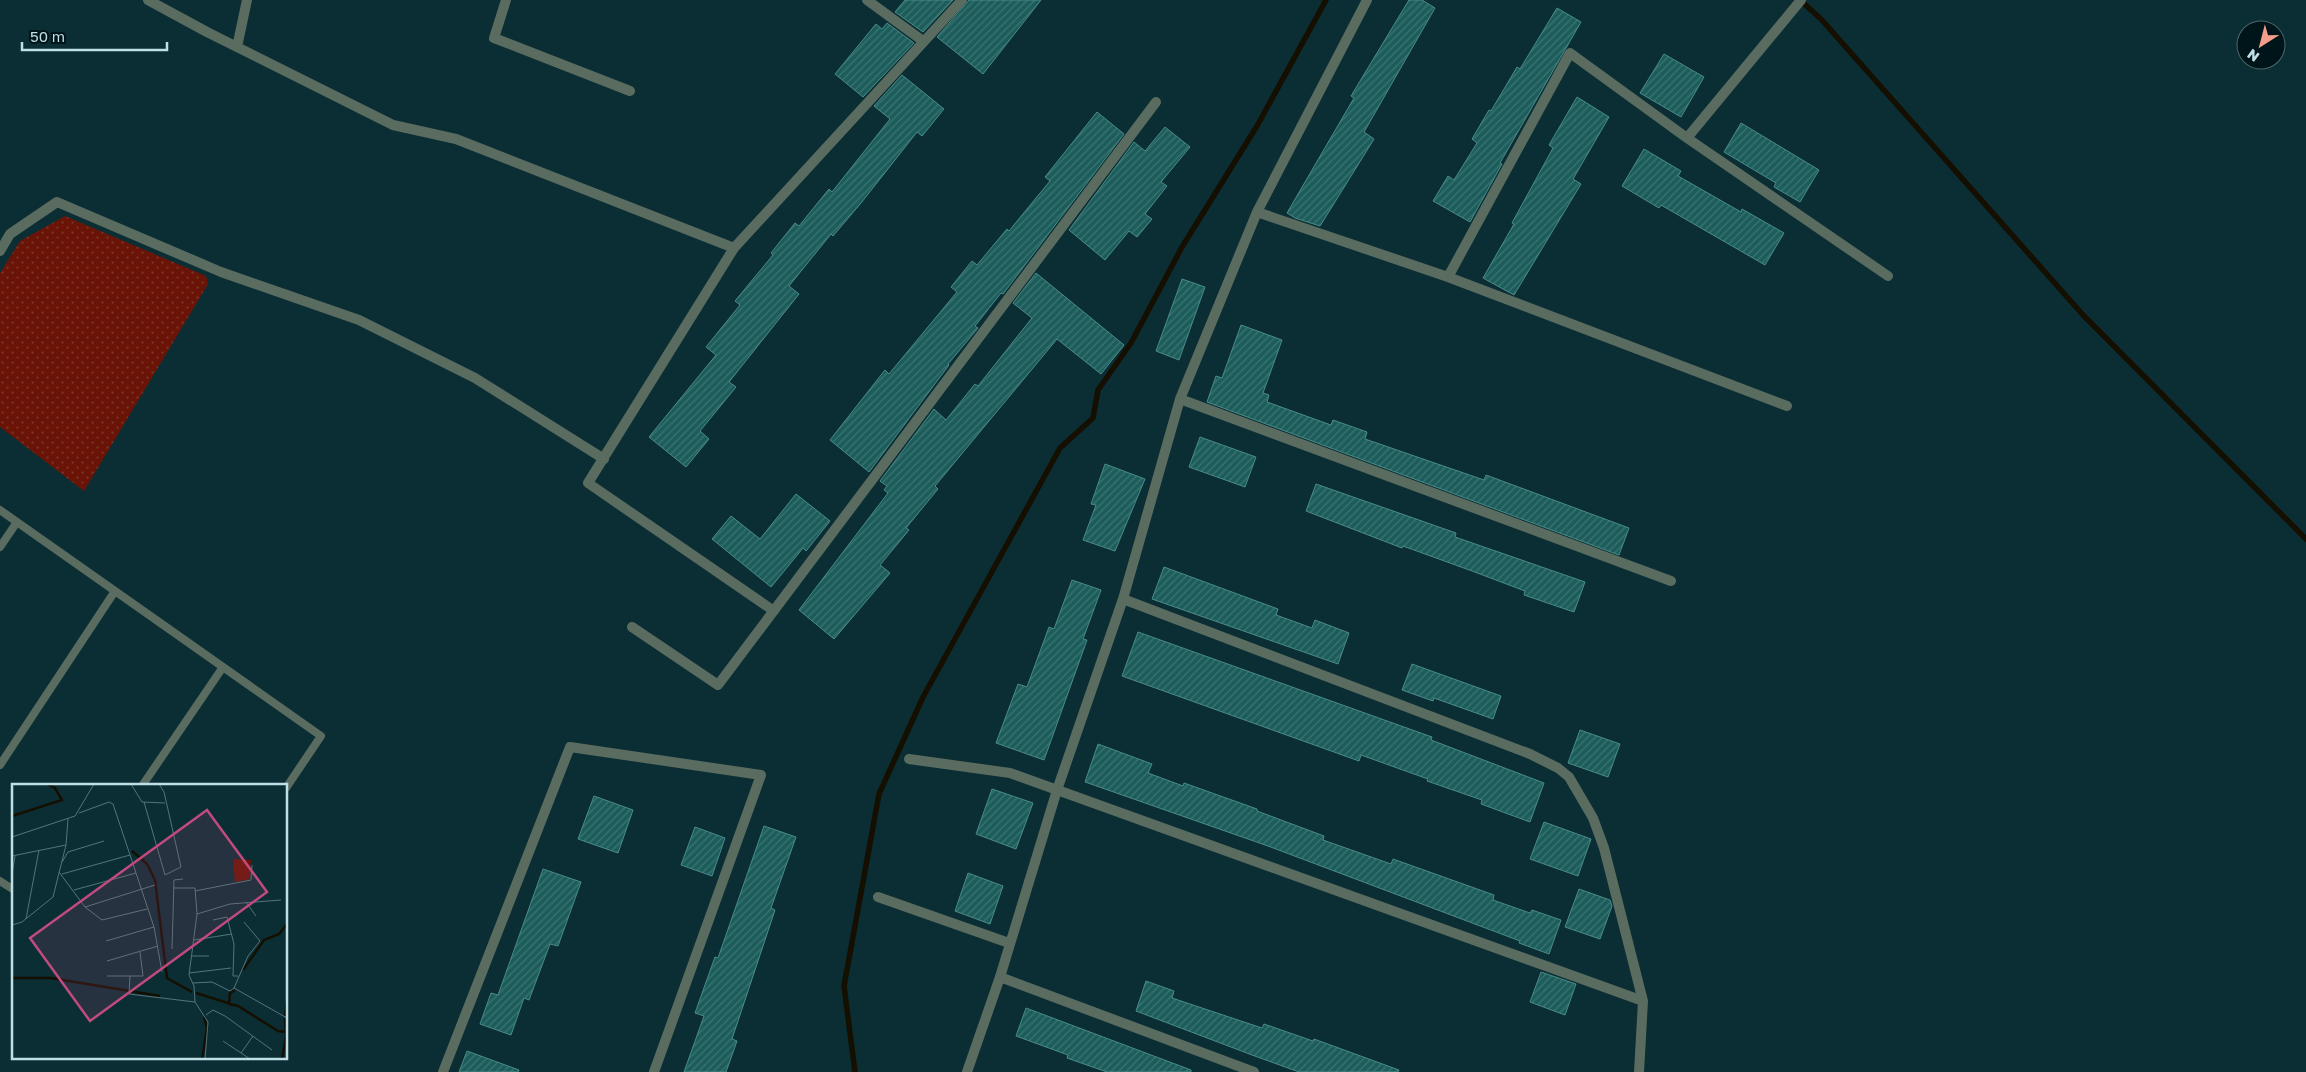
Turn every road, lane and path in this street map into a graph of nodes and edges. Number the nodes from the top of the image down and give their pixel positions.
1 (148, 0) edge
2 (247, 0) edge
3 (506, 0) edge
4 (867, 0) edge
5 (962, 0) edge
6 (1367, 0) edge
7 (1801, 0) edge
8 (923, 41) junction
9 (237, 47) junction
10 (630, 91) dead end
11 (1156, 102) dead end
12 (1687, 138) junction
13 (1257, 212) junction
14 (734, 248) junction
15 (0, 251) edge
16 (1888, 276) dead end
17 (1448, 277) junction
18 (1180, 399) junction
19 (1787, 406) dead end
20 (604, 458) junction
21 (0, 510) edge
22 (17, 522) junction
23 (0, 547) edge
24 (1671, 581) dead end
25 (115, 591) junction
26 (1123, 599) junction
27 (774, 611) junction
28 (632, 627) dead end
29 (223, 667) junction
30 (909, 759) dead end
31 (0, 765) edge
32 (143, 784) edge
33 (288, 785) edge
34 (1057, 790) junction
35 (0, 881) edge
36 (12, 889) edge
37 (878, 897) dead end
38 (1009, 943) junction
39 (1000, 977) junction
40 (1644, 1001) junction
41 (443, 1072) edge
42 (654, 1072) edge
43 (967, 1072) edge
44 (1254, 1072) edge
45 (1639, 1072) edge

1 - 9 street
2 - 9 street
3 - 10 street
4 - 8 street
5 - 8 street
6 - 13 street
7 - 12 street
8 - 14 street
9 - 14 street
11 - 27 street
12 - 16 street
12 - 17 street
13 - 17 street
13 - 18 street
14 - 20 street
15 - 20 street
17 - 19 street
18 - 24 street
18 - 26 street
20 - 27 street
21 - 22 lane
22 - 23 lane
22 - 25 lane
25 - 29 lane
25 - 31 lane
26 - 34 street
26 - 40 street
27 - 28 street
29 - 32 lane
29 - 33 lane
30 - 34 street
34 - 38 street
34 - 40 street
35 - 36 lane
37 - 38 street
38 - 39 street
39 - 43 street
39 - 44 street
40 - 45 street
41 - 42 street

